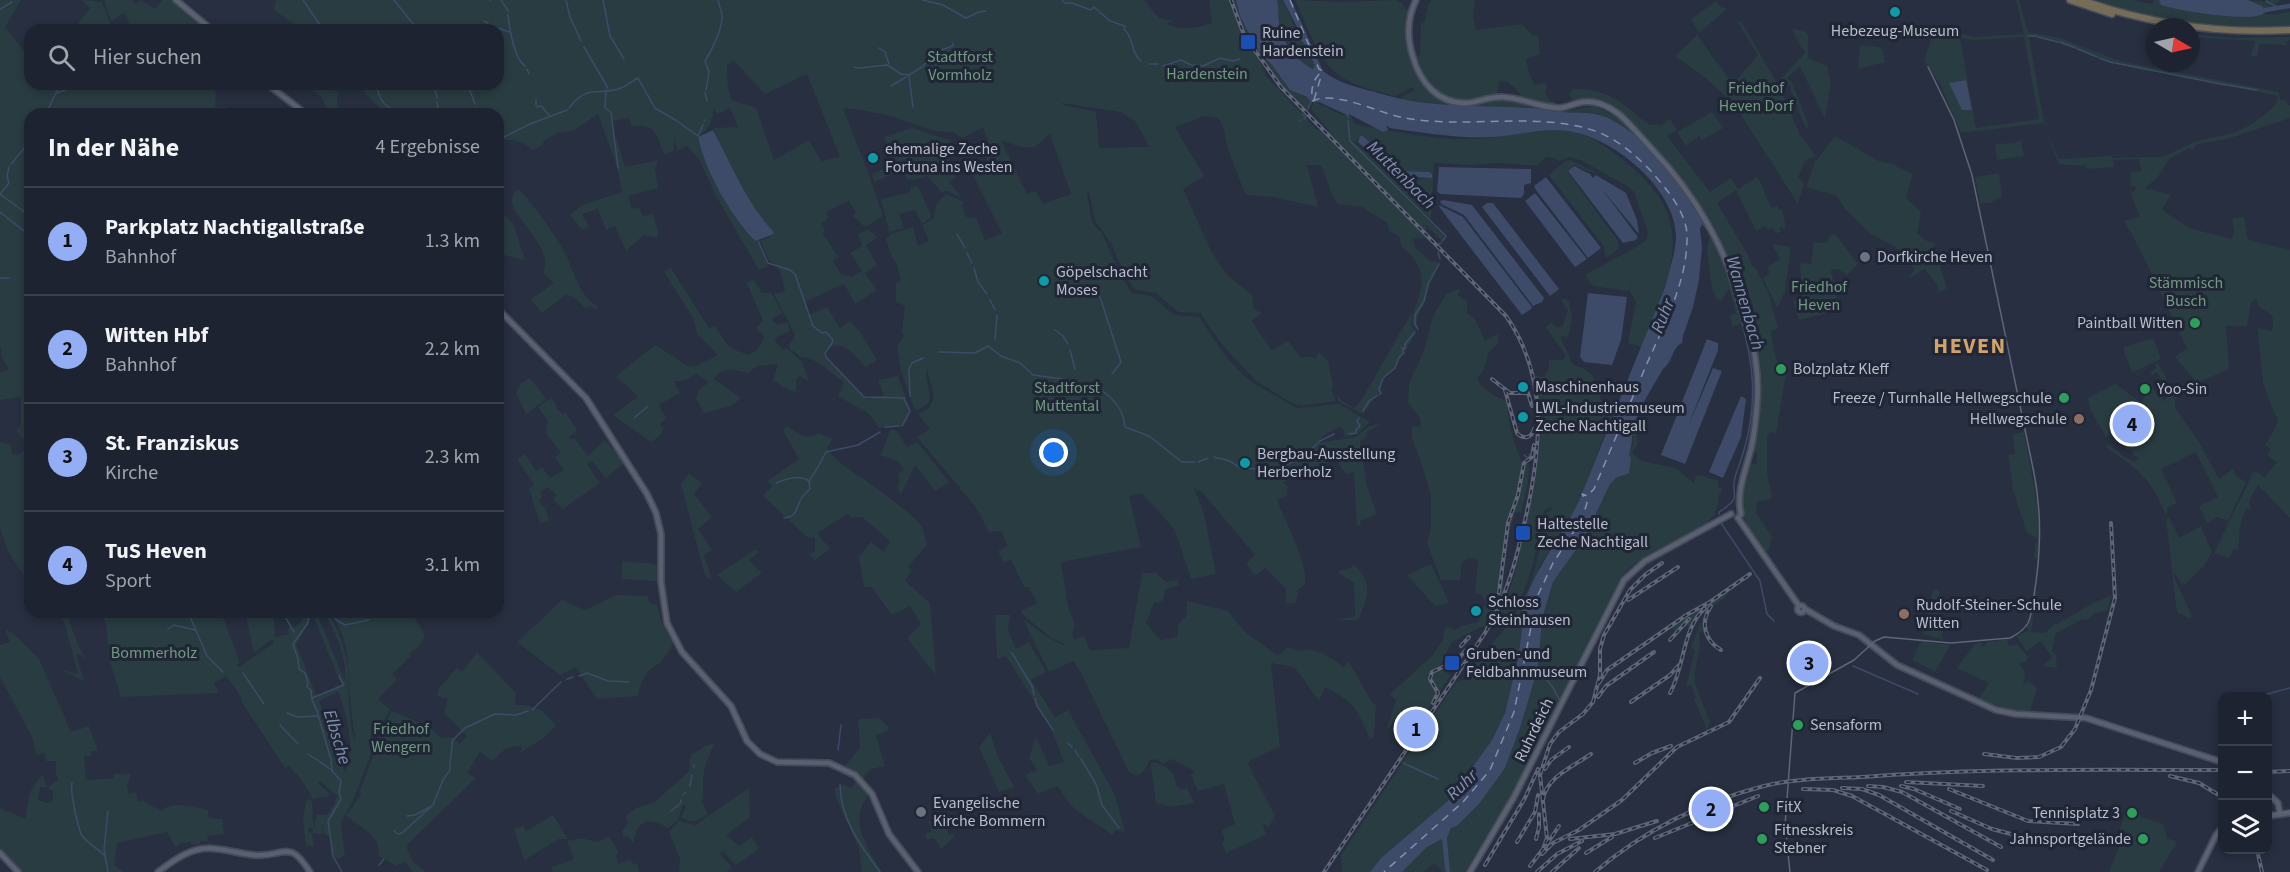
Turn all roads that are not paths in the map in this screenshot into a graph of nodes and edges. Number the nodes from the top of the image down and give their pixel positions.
1 (176, 0) edge
2 (1416, 0) edge
3 (2070, 0) edge
4 (2081, 0) edge
5 (2146, 22) edge
6 (205, 24) edge
7 (2200, 32) edge
8 (2290, 32) edge
9 (275, 90) edge
10 (298, 108) edge
11 (504, 315) edge
12 (1738, 508) junction
13 (1731, 514) junction
14 (1738, 518) junction
15 (2218, 760) edge
16 (2272, 798) edge
17 (2285, 813) edge
18 (2218, 833) edge
19 (0, 853) edge
20 (18, 872) edge
21 (158, 872) edge
22 (310, 872) edge
23 (918, 872) edge
24 (1470, 872) edge
25 (2198, 872) edge

1 - 6 main road
2 - 12 main road
3 - 5 highway
4 - 8 highway
7 - 8 highway
9 - 10 main road
11 - 23 main road
12 - 13 main road
12 - 14 main road
13 - 14 main road
13 - 24 main road, Ruhrdeich
14 - 15 main road
16 - 17 main road
18 - 25 main road
19 - 20 main road
21 - 22 main road

